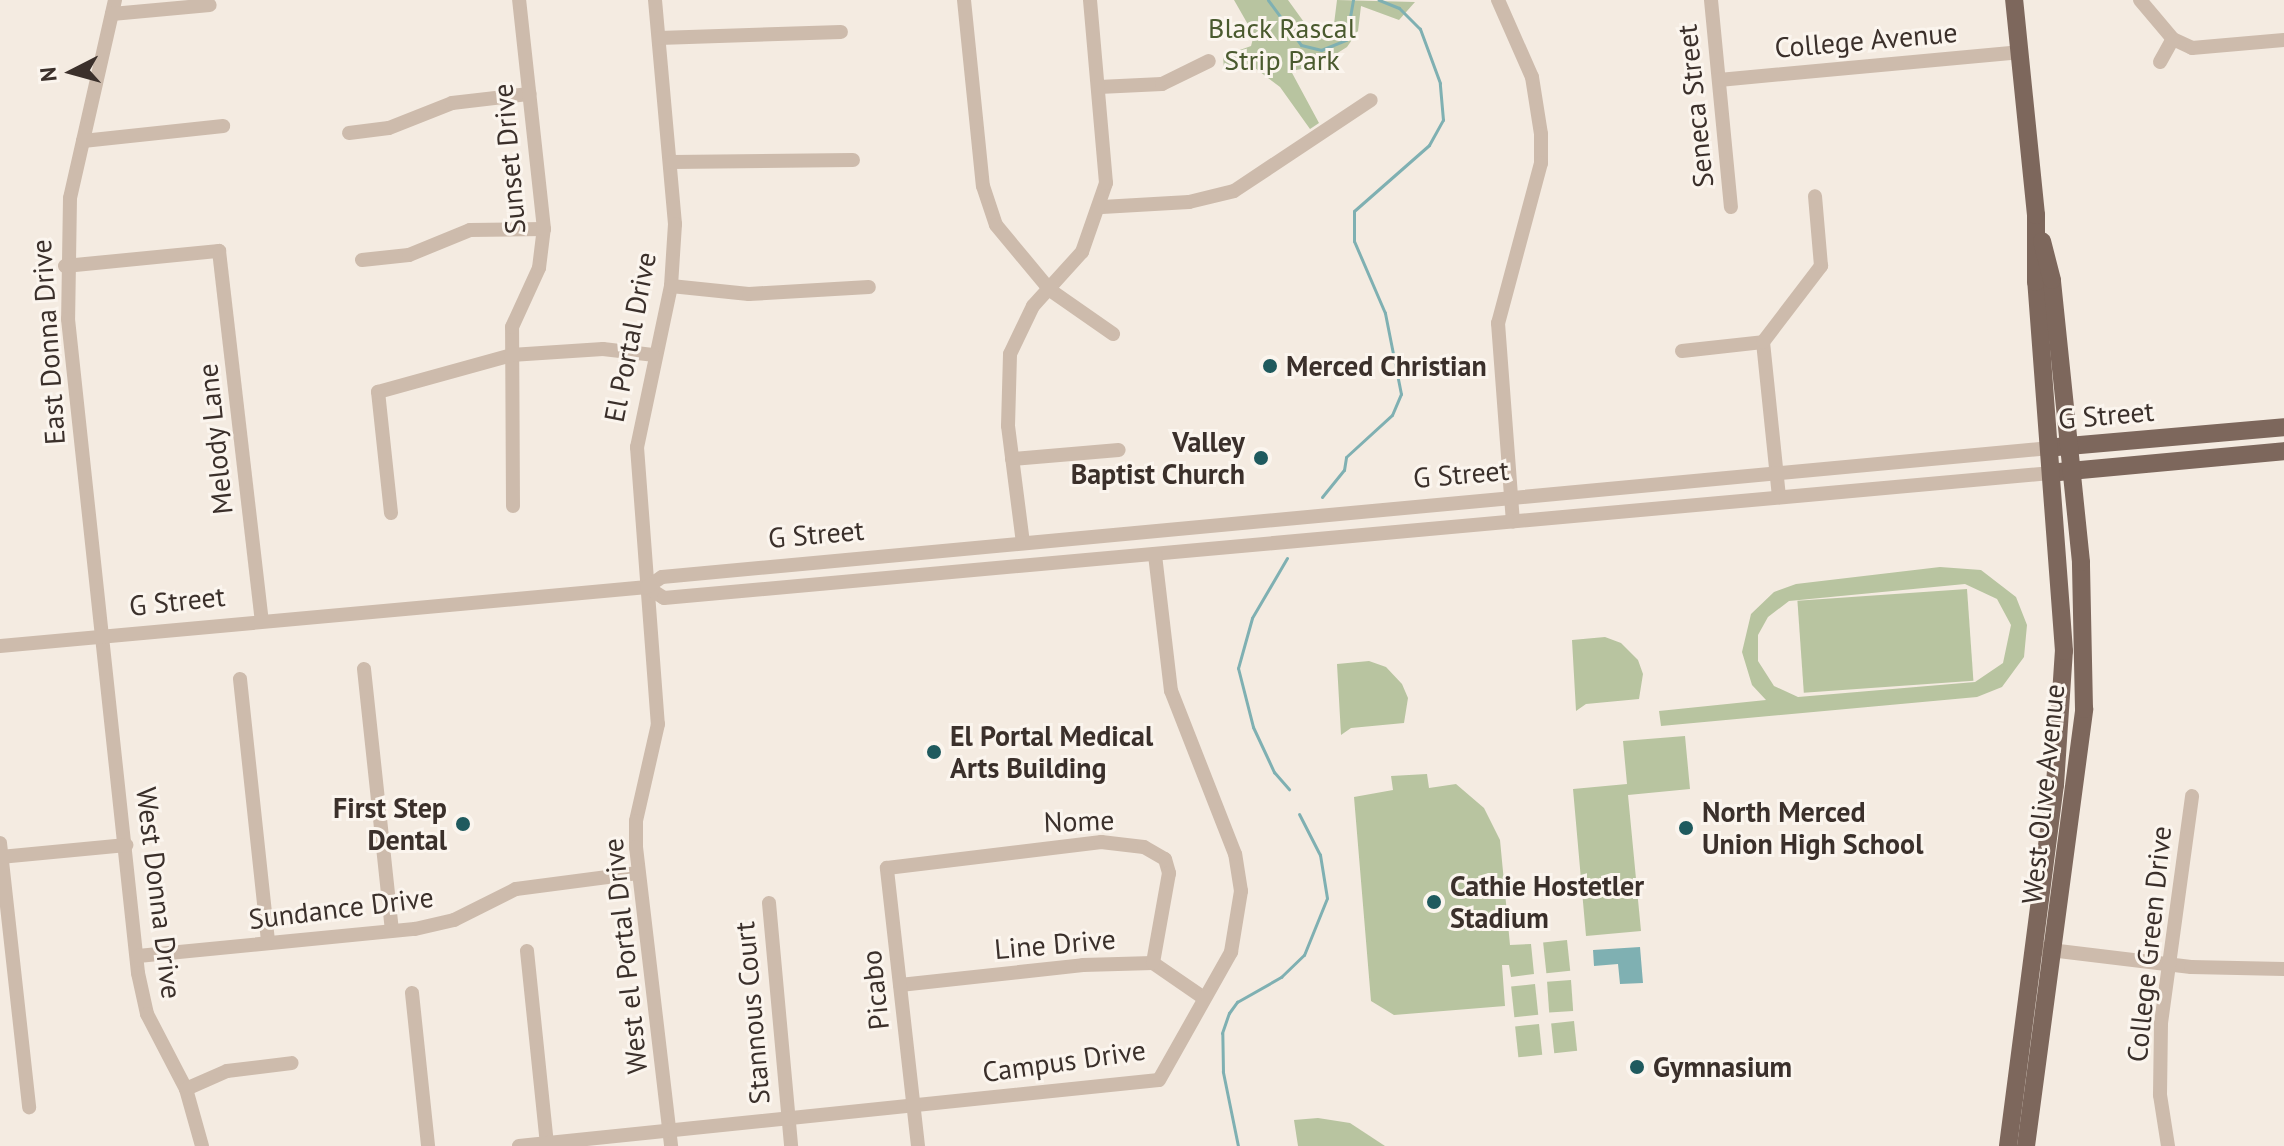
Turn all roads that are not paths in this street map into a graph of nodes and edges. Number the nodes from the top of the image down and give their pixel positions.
1 (519, 0) edge
2 (655, 0) edge
3 (964, 0) edge
4 (1090, 0) edge
5 (1498, 0) edge
6 (1711, 0) edge
7 (2014, 0) edge
8 (2140, 0) edge
9 (210, 5) dead end
10 (113, 7) edge
11 (841, 32) dead end
12 (659, 38) junction
13 (2173, 39) junction
14 (2284, 40) edge
15 (2019, 52) junction
16 (1209, 61) dead end
17 (2160, 62) dead end
18 (1719, 80) junction
19 (1099, 87) junction
20 (529, 94) junction
21 (1371, 100) dead end
22 (223, 126) dead end
23 (349, 133) dead end
24 (83, 141) junction
25 (853, 160) dead end
26 (672, 162) junction
27 (1815, 196) dead end
28 (1102, 207) junction
29 (1731, 207) dead end
30 (2036, 215) junction
31 (544, 229) junction
32 (362, 260) dead end
33 (65, 266) junction
34 (671, 286) junction
35 (869, 287) dead end
36 (1050, 290) junction
37 (1113, 334) dead end
38 (1763, 342) junction
39 (1682, 351) dead end
40 (511, 355) junction
41 (653, 355) junction
42 (2284, 427) edge
43 (2069, 446) junction
44 (2050, 448) junction
45 (1119, 450) dead end
46 (2284, 451) edge
47 (1012, 459) junction
48 (2072, 471) junction
49 (1777, 473) junction
50 (2052, 473) junction
51 (1779, 497) junction
52 (1510, 498) junction
53 (513, 506) dead end
54 (391, 513) dead end
55 (1513, 521) junction
56 (1023, 543) junction
57 (1155, 554) junction
58 (647, 587) junction
59 (262, 621) junction
60 (103, 636) junction
61 (0, 646) edge
62 (2064, 651) junction
63 (364, 669) dead end
64 (240, 679) dead end
65 (2084, 709) junction
66 (2192, 796) dead end
67 (126, 845) junction
68 (0, 852) edge
69 (887, 868) joint
70 (638, 873) junction
71 (769, 903) dead end
72 (392, 931) junction
73 (268, 943) junction
74 (2032, 948) junction
75 (527, 951) dead end
76 (2053, 951) junction
77 (138, 956) junction
78 (1153, 963) junction
79 (2169, 965) junction
80 (2284, 969) edge
81 (900, 985) junction
82 (412, 993) dead end
83 (1204, 998) junction
84 (292, 1063) dead end
85 (186, 1089) junction
86 (914, 1105) junction
87 (29, 1107) dead end
88 (788, 1118) junction
89 (670, 1130) junction
90 (547, 1144) edge
91 (202, 1146) edge
92 (428, 1146) edge
93 (519, 1146) edge
94 (671, 1146) edge
95 (791, 1146) edge
96 (918, 1146) edge
97 (2008, 1146) edge
98 (2026, 1146) edge
99 (2168, 1146) edge

1 - 20 street, Sunset Drive
2 - 12 street, El Portal Drive
3 - 36 street
4 - 19 street
5 - 52 street
6 - 18 street, Seneca Street
7 - 15 main road
8 - 13 street
9 - 10 street
10 - 24 street, East Donna Drive
11 - 12 street
12 - 26 street, El Portal Drive
13 - 14 street
13 - 17 street
15 - 18 street, College Avenue
15 - 30 main road
16 - 19 street
18 - 29 street, Seneca Street
19 - 28 street
20 - 23 street
20 - 31 street, Sunset Drive
21 - 28 street
22 - 24 street
24 - 33 street, East Donna Drive
25 - 26 street
26 - 34 street, El Portal Drive
27 - 38 street
28 - 36 street
30 - 43 main road, West Olive Avenue
30 - 44 main road, West Olive Avenue
31 - 32 street
31 - 40 street, Sunset Drive
33 - 59 street, Melody Lane
33 - 60 street, East Donna Drive
34 - 35 street
34 - 41 street, El Portal Drive
36 - 37 street
36 - 47 street
38 - 39 street
38 - 49 street
40 - 41 street
40 - 53 street, Sunset Drive
40 - 54 street
41 - 58 street, El Portal Drive
42 - 43 main road, G Street
43 - 44 main road, G Street
43 - 48 main road, West Olive Avenue
44 - 49 street, G Street
44 - 50 main road, West Olive Avenue
45 - 47 street
46 - 48 main road, G Street
47 - 56 street
48 - 50 main road, G Street
48 - 65 main road, West Olive Avenue
49 - 51 street
49 - 52 street, G Street
50 - 51 street, G Street
50 - 62 main road, West Olive Avenue
51 - 55 street, G Street
52 - 55 street
52 - 56 street, G Street
55 - 57 street, G Street
56 - 58 street, G Street
57 - 58 street, G Street
57 - 83 street, Campus Drive
58 - 59 street, G Street
58 - 70 street, West el Portal Drive
59 - 60 street, G Street
60 - 61 street, G Street
60 - 67 street, West Donna Drive
62 - 65 main road
62 - 74 main road, West Olive Avenue
63 - 72 street
64 - 73 street
65 - 76 main road, West Olive Avenue
66 - 79 street, College Green Drive
67 - 68 street
67 - 77 street, West Donna Drive
68 - 87 street
69 - 78 street, Nome
69 - 81 street, Picabo
70 - 72 street, Sundance Drive
70 - 89 street, West el Portal Drive
71 - 88 street, Stannous Court
72 - 73 street, Sundance Drive
73 - 77 street, Sundance Drive
74 - 76 street
74 - 97 main road, West Olive Avenue
75 - 90 street
76 - 79 street
76 - 98 main road, West Olive Avenue
77 - 85 street, West Donna Drive
78 - 81 street, Line Drive
78 - 83 street, Line Drive
79 - 80 street
79 - 99 street, College Green Drive
81 - 86 street, Picabo
82 - 92 street
83 - 86 street, Campus Drive
84 - 85 street
85 - 91 street, West Donna Drive
86 - 88 street, Campus Drive
86 - 96 street, Picabo
88 - 89 street, Campus Drive
88 - 95 street, Stannous Court
89 - 90 street, Campus Drive
89 - 94 street, West el Portal Drive
90 - 93 street, Campus Drive

